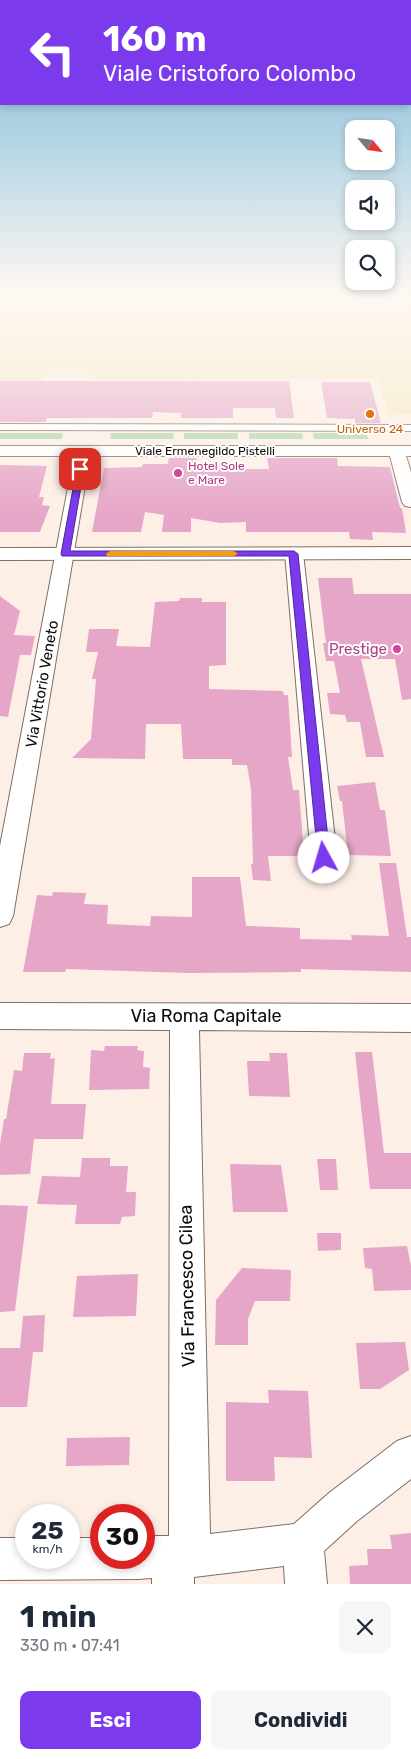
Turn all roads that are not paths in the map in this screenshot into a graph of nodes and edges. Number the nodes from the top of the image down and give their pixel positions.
1 (0, 427) edge
2 (411, 428) edge
3 (0, 451) edge
4 (83, 451) junction
5 (404, 451) edge
6 (411, 502) edge
7 (411, 553) edge
8 (0, 554) edge
9 (65, 554) junction
10 (294, 554) junction
11 (324, 858) dead end
12 (3, 879) edge
13 (0, 916) edge
14 (0, 1016) edge
15 (184, 1016) junction
16 (411, 1018) edge
17 (411, 1455) edge
18 (303, 1544) junction
19 (0, 1559) edge
20 (164, 1563) edge
21 (306, 1584) edge

1 - 2 street
3 - 4 street, Viale Ermenegildo Pistelli
4 - 5 street, Viale Ermenegildo Pistelli
4 - 9 street, Via Vittorio Veneto
5 - 6 street
7 - 10 street
8 - 9 street
9 - 10 street
9 - 12 street, Via Vittorio Veneto
10 - 11 street
12 - 13 street, Via Vittorio Veneto
14 - 15 street, Via Roma Capitale
15 - 16 street, Via Roma Capitale
15 - 20 street, Via Francesco Cilea
17 - 18 street
18 - 20 street
18 - 21 street
19 - 20 street

